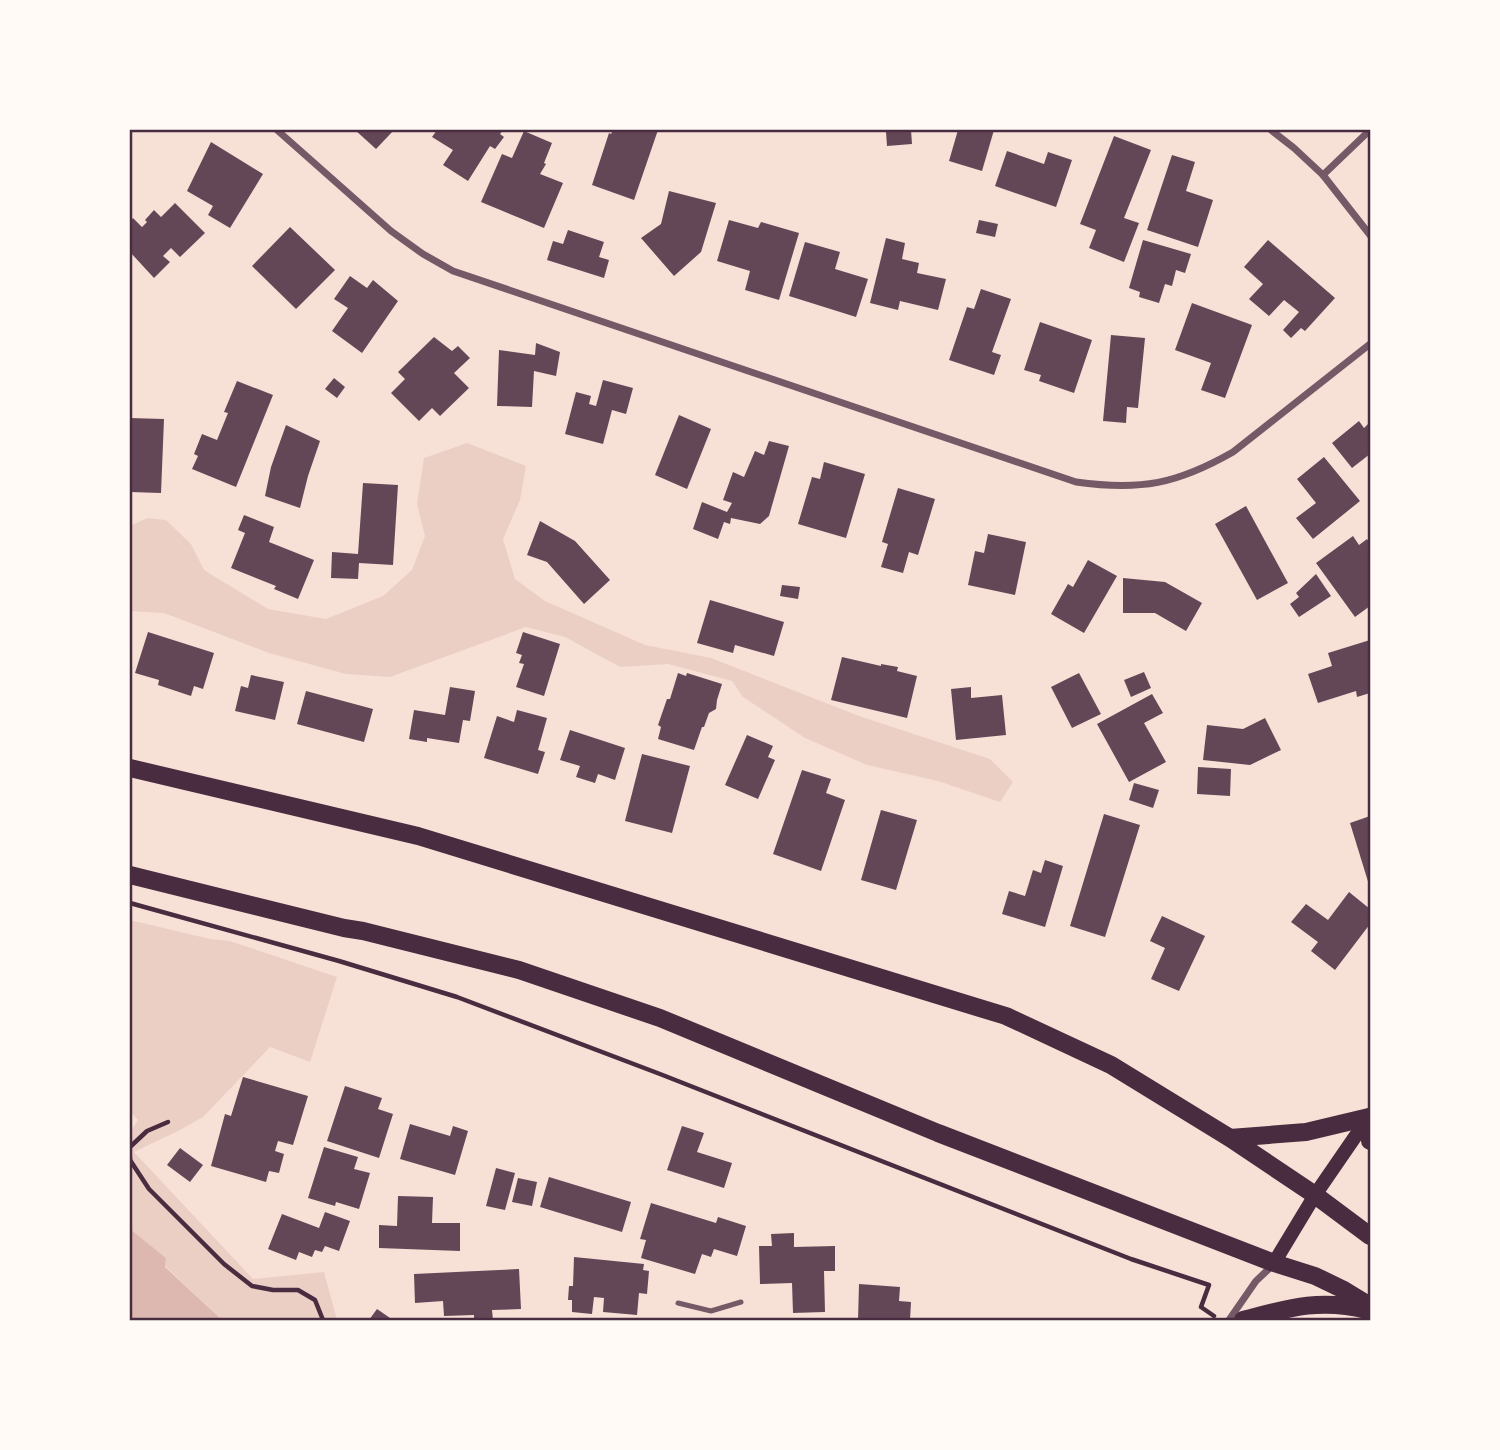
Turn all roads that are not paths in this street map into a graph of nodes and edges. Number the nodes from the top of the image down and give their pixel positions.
1 (277, 130) edge
2 (1271, 130) edge
3 (1370, 130) edge
4 (1323, 174) junction
5 (1370, 234) edge
6 (1370, 344) edge
7 (130, 768) edge
8 (130, 876) edge
9 (1370, 1116) edge
10 (1230, 1138) junction
11 (1370, 1141) edge
12 (1315, 1195) junction
13 (1370, 1236) edge
14 (1274, 1263) junction
15 (741, 1302) dead end
16 (678, 1303) dead end
17 (1370, 1309) edge
18 (711, 1311) junction
19 (711, 1321) edge
20 (1229, 1321) edge
21 (1243, 1321) edge

1 - 6 street
2 - 4 street
3 - 4 street
4 - 5 street
7 - 10 main road
8 - 14 main road
9 - 10 main road
9 - 11 main road
9 - 12 main road
10 - 12 main road
12 - 13 main road
12 - 14 main road
14 - 17 main road
14 - 20 street
15 - 18 lane
16 - 18 lane
17 - 21 main road
18 - 19 lane

